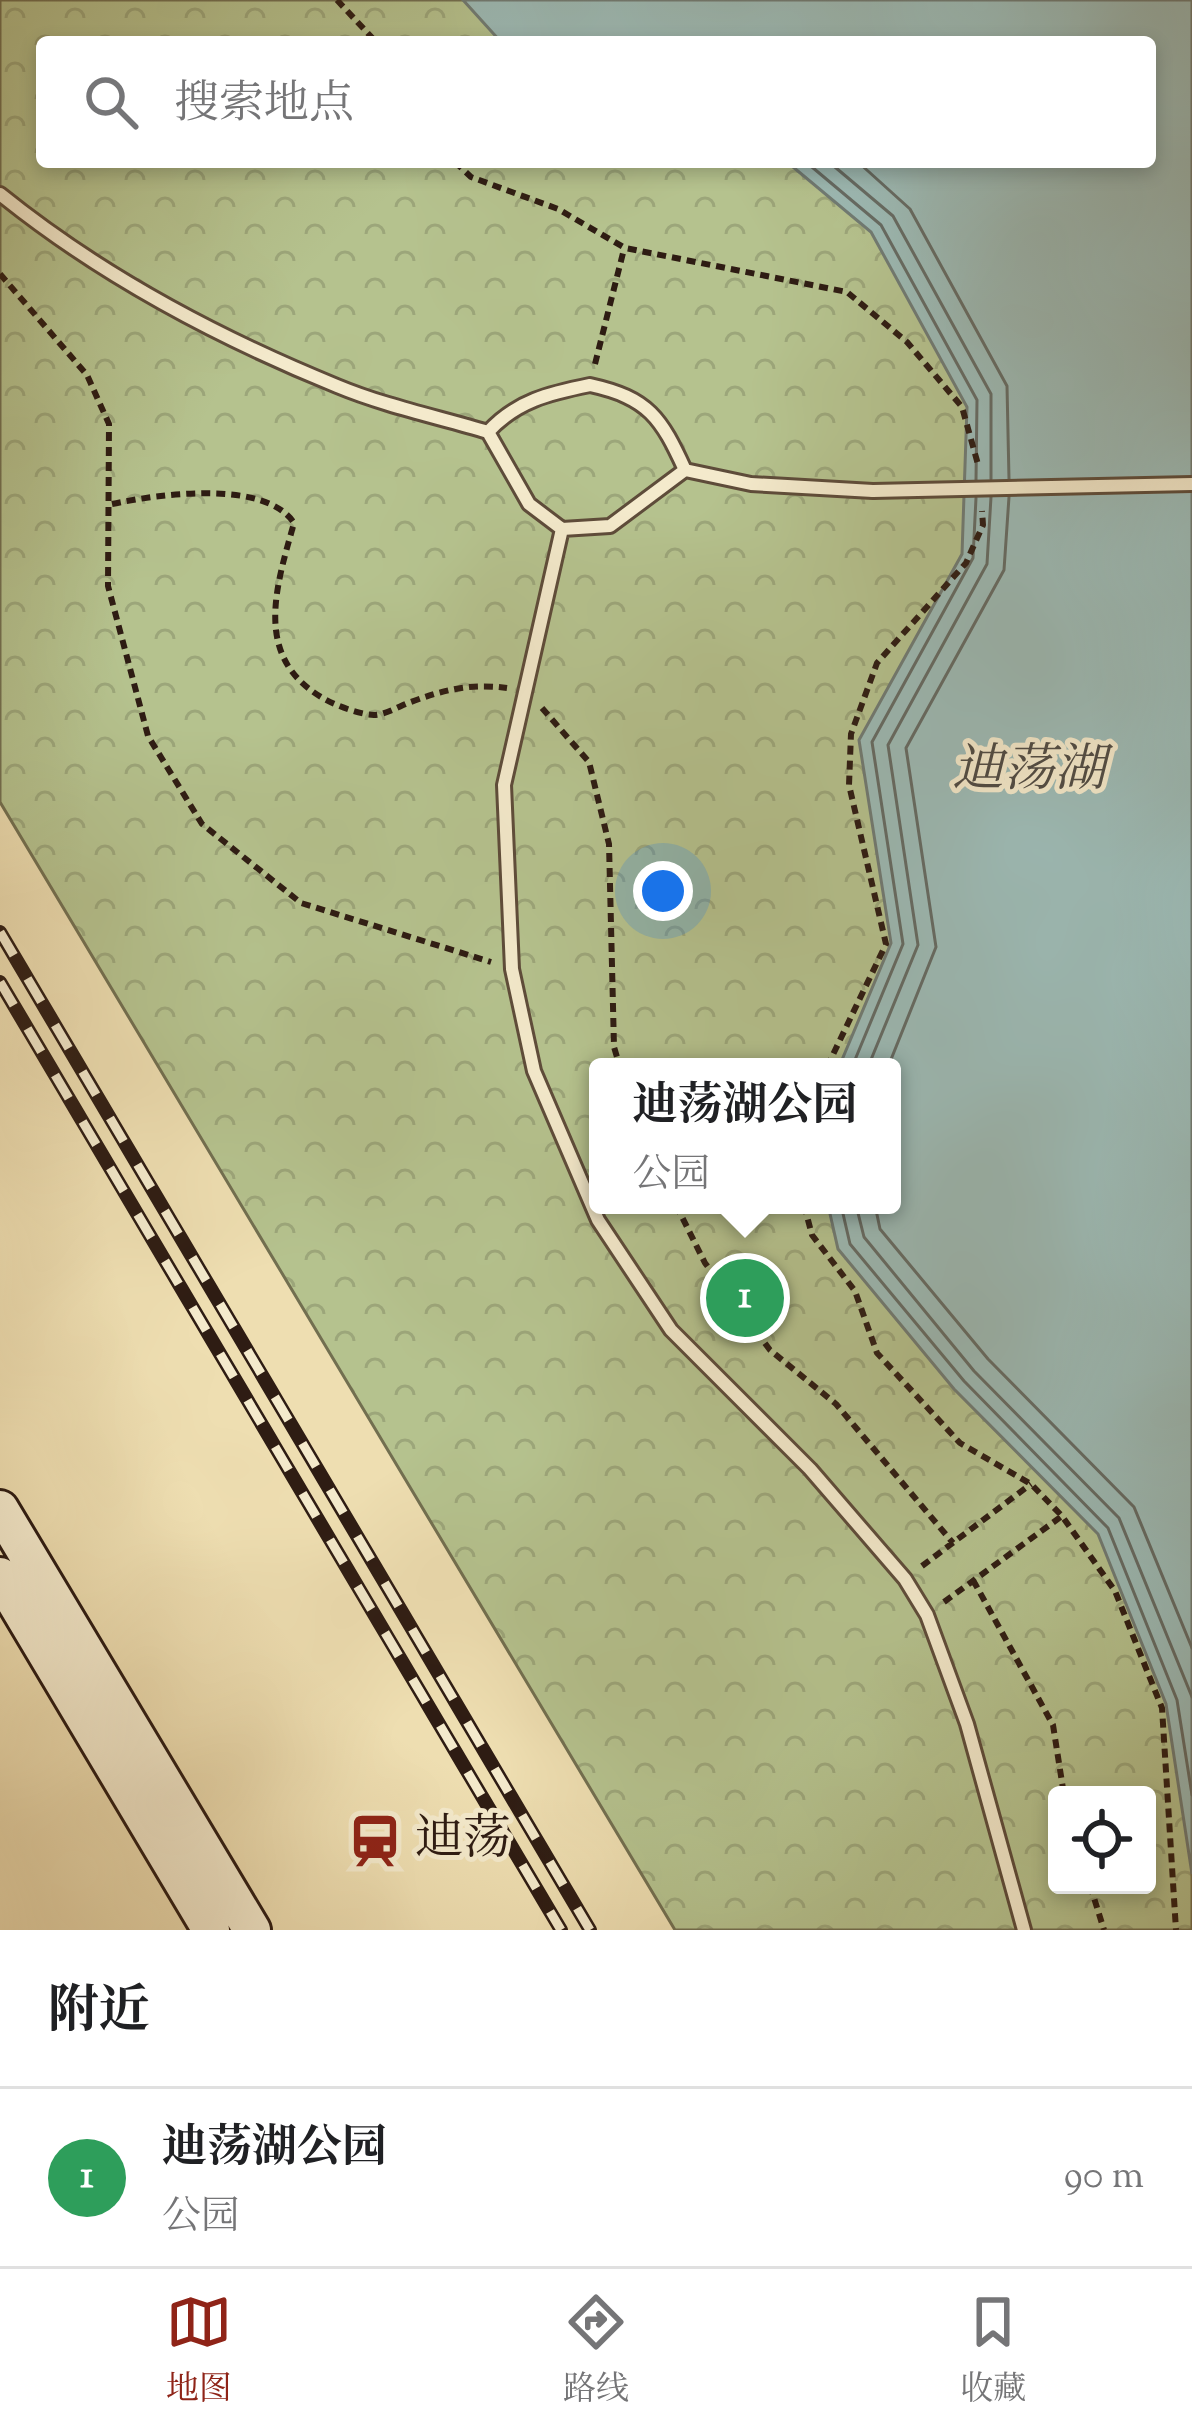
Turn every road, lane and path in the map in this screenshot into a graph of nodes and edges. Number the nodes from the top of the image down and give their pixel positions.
1 (337, 0) edge
2 (370, 36) edge
3 (461, 168) edge
4 (0, 194) edge
5 (625, 248) junction
6 (0, 274) edge
7 (590, 385) junction
8 (488, 433) junction
9 (686, 470) junction
10 (980, 483) dead end
11 (1192, 484) edge
12 (112, 504) junction
13 (982, 504) dead end
14 (562, 530) junction
15 (526, 690) junction
16 (512, 969) junction
17 (617, 1058) edge
18 (830, 1058) edge
19 (589, 1199) edge
20 (595, 1214) edge
21 (680, 1214) edge
22 (806, 1214) edge
23 (1031, 1484) junction
24 (0, 1509) edge
25 (1062, 1516) junction
26 (953, 1543) junction
27 (0, 1576) edge
28 (905, 1579) junction
29 (973, 1580) junction
30 (927, 1615) junction
31 (1063, 1786) edge
32 (1093, 1894) edge
33 (211, 1930) edge
34 (252, 1930) edge
35 (1024, 1930) edge
36 (1104, 1930) edge
37 (1176, 1930) edge

1 - 2 path
3 - 5 path
4 - 8 lane
5 - 7 path
5 - 10 path
6 - 12 path
7 - 8 lane
7 - 9 lane
8 - 14 lane
9 - 11 lane, bridge
9 - 14 lane
12 - 15 path
12 - 16 path
13 - 18 path
14 - 15 lane
15 - 16 lane
15 - 17 path
16 - 19 lane
20 - 28 lane
21 - 26 path
22 - 23 path
23 - 25 path
23 - 26 path
24 - 34 main road
25 - 29 path
25 - 37 path
26 - 28 path
27 - 33 main road
28 - 30 lane
29 - 30 path
29 - 31 path
30 - 35 lane
32 - 36 path

